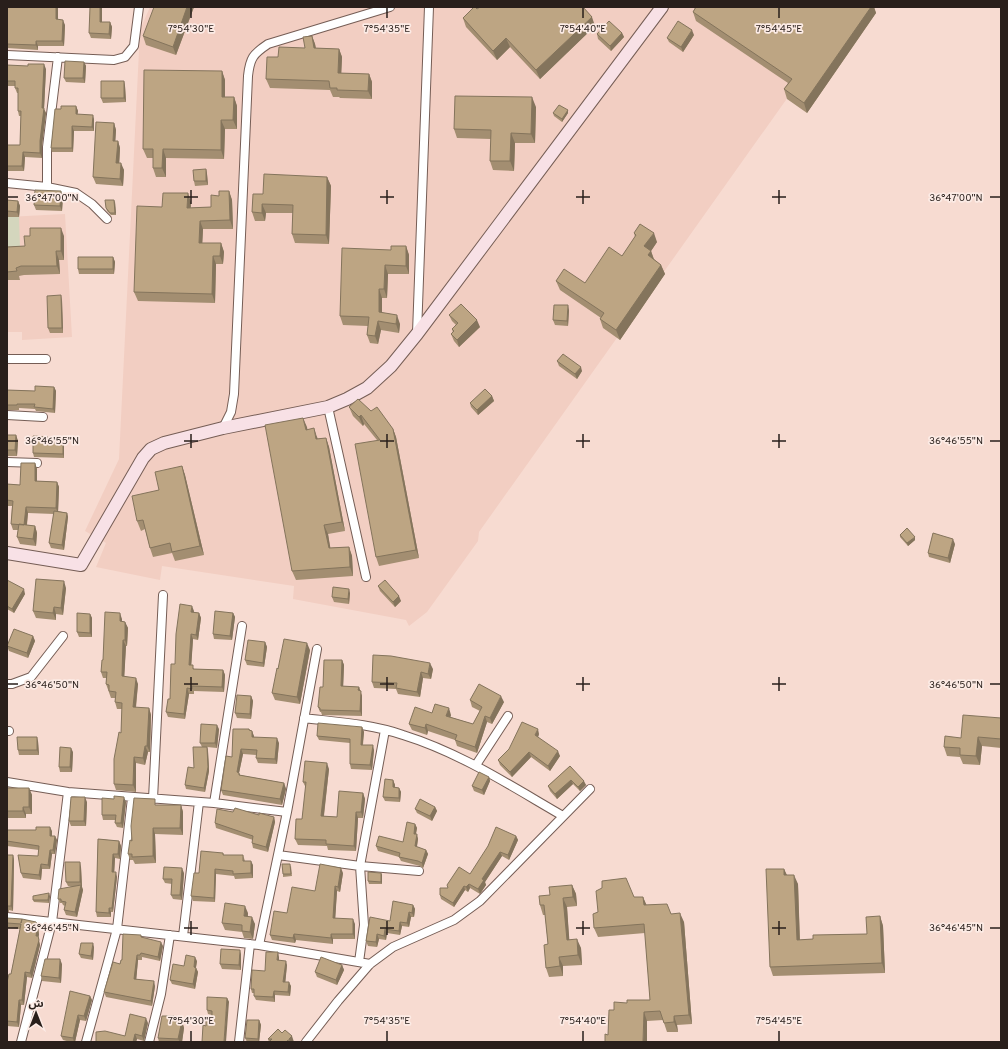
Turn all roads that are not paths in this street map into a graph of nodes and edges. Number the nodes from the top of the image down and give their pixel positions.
1 (139, 7) edge
2 (390, 7) edge
3 (429, 7) edge
4 (662, 7) edge
5 (7, 55) edge
6 (58, 57) junction
7 (7, 183) edge
8 (47, 187) junction
9 (107, 219) dead end
10 (417, 334) junction
11 (7, 359) edge
12 (46, 359) dead end
13 (328, 407) junction
14 (7, 415) edge
15 (43, 416) dead end
16 (223, 428) junction
17 (7, 462) edge
18 (37, 463) edge
19 (7, 553) edge
20 (366, 577) dead end
21 (163, 595) dead end
22 (242, 626) dead end
23 (63, 636) dead end
24 (317, 650) dead end
25 (7, 684) edge
26 (508, 716) dead end
27 (304, 718) junction
28 (385, 730) junction
29 (476, 765) junction
30 (7, 782) edge
31 (590, 789) dead end
32 (68, 792) junction
33 (132, 798) junction
34 (153, 799) junction
35 (199, 802) junction
36 (214, 803) junction
37 (288, 812) junction
38 (563, 816) junction
39 (278, 855) junction
40 (360, 866) junction
41 (419, 871) dead end
42 (7, 917) edge
43 (52, 922) junction
44 (117, 929) junction
45 (170, 935) junction
46 (182, 936) junction
47 (250, 944) junction
48 (259, 945) junction
49 (359, 962) junction
50 (370, 964) junction
51 (21, 1042) edge
52 (86, 1042) edge
53 (149, 1042) edge
54 (239, 1042) edge
55 (306, 1042) edge

1 - 6 street
2 - 16 street
3 - 10 street
4 - 10 street
5 - 6 street
6 - 8 street
7 - 8 street
8 - 9 street
10 - 13 street
11 - 12 street
13 - 16 street
13 - 20 street
14 - 15 street
16 - 19 street
17 - 18 street
21 - 34 street
22 - 36 street
23 - 25 street
24 - 27 street
26 - 29 street
27 - 28 street
27 - 37 street
28 - 29 street
28 - 40 street
29 - 38 street
30 - 32 street
31 - 38 street
32 - 33 street
32 - 43 street
33 - 34 street
33 - 44 street
34 - 35 street
35 - 36 street
35 - 46 street
36 - 37 street
37 - 39 street
38 - 50 street
39 - 40 street
39 - 48 street
40 - 41 street
40 - 49 street
42 - 43 street
43 - 44 street
43 - 51 street
44 - 45 street
44 - 52 street
45 - 46 street
45 - 53 street
46 - 47 street
47 - 48 street
47 - 54 street
48 - 49 street
49 - 50 street
50 - 55 street

